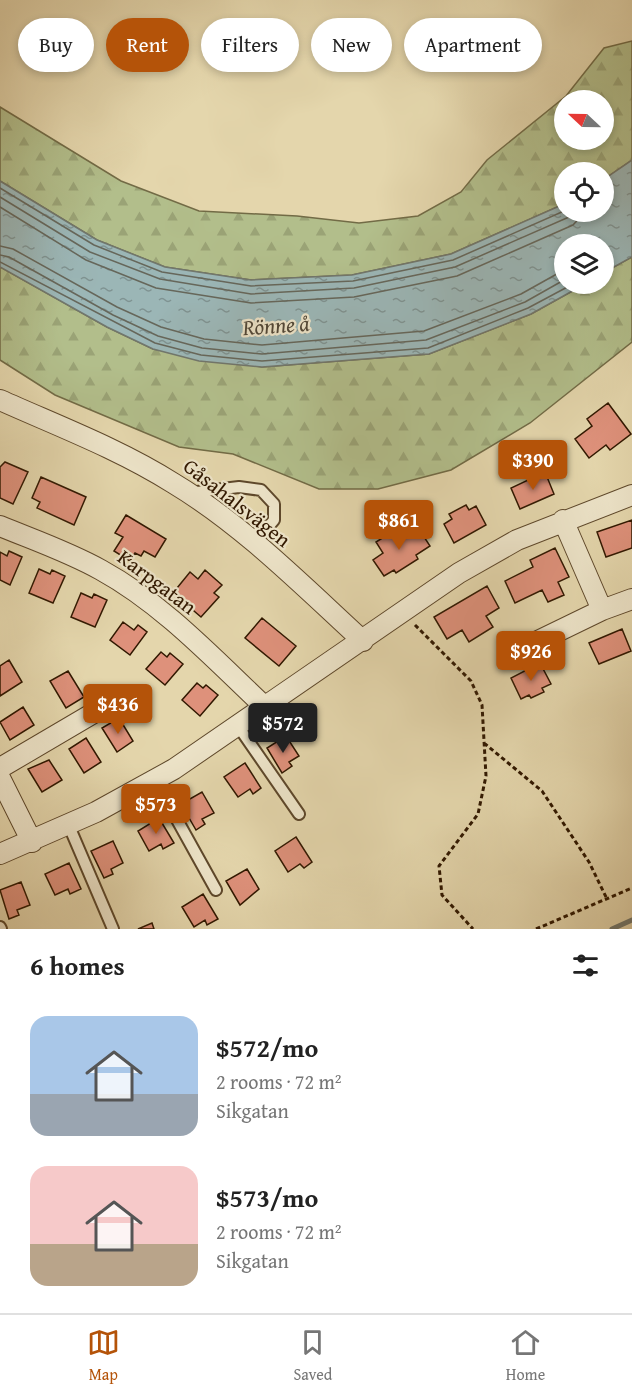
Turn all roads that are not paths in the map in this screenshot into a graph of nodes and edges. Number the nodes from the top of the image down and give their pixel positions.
1 (0, 400) edge
2 (189, 493) junction
3 (632, 495) edge
4 (564, 520) junction
5 (0, 526) edge
6 (245, 536) junction
7 (632, 599) edge
8 (602, 610) junction
9 (363, 641) junction
10 (534, 643) dead end
11 (114, 701) dead end
12 (266, 707) junction
13 (238, 726) junction
14 (0, 768) edge
15 (0, 778) edge
16 (154, 780) junction
17 (299, 814) dead end
18 (69, 826) junction
19 (32, 842) junction
20 (0, 854) edge
21 (216, 890) dead end
22 (113, 929) edge

1 - 2 street, Gåsahalsvägen
2 - 6 street, Gåsahalsvägen
2 - 6 lane
3 - 4 street
4 - 8 street
4 - 9 street
5 - 12 street, Karpgatan
6 - 9 street, Gåsahalsvägen
7 - 8 street
8 - 10 street
9 - 12 street
11 - 14 street
12 - 13 street
13 - 16 street
13 - 17 lane
15 - 19 street
16 - 18 street
16 - 21 lane
18 - 19 street
18 - 22 lane
19 - 20 street

